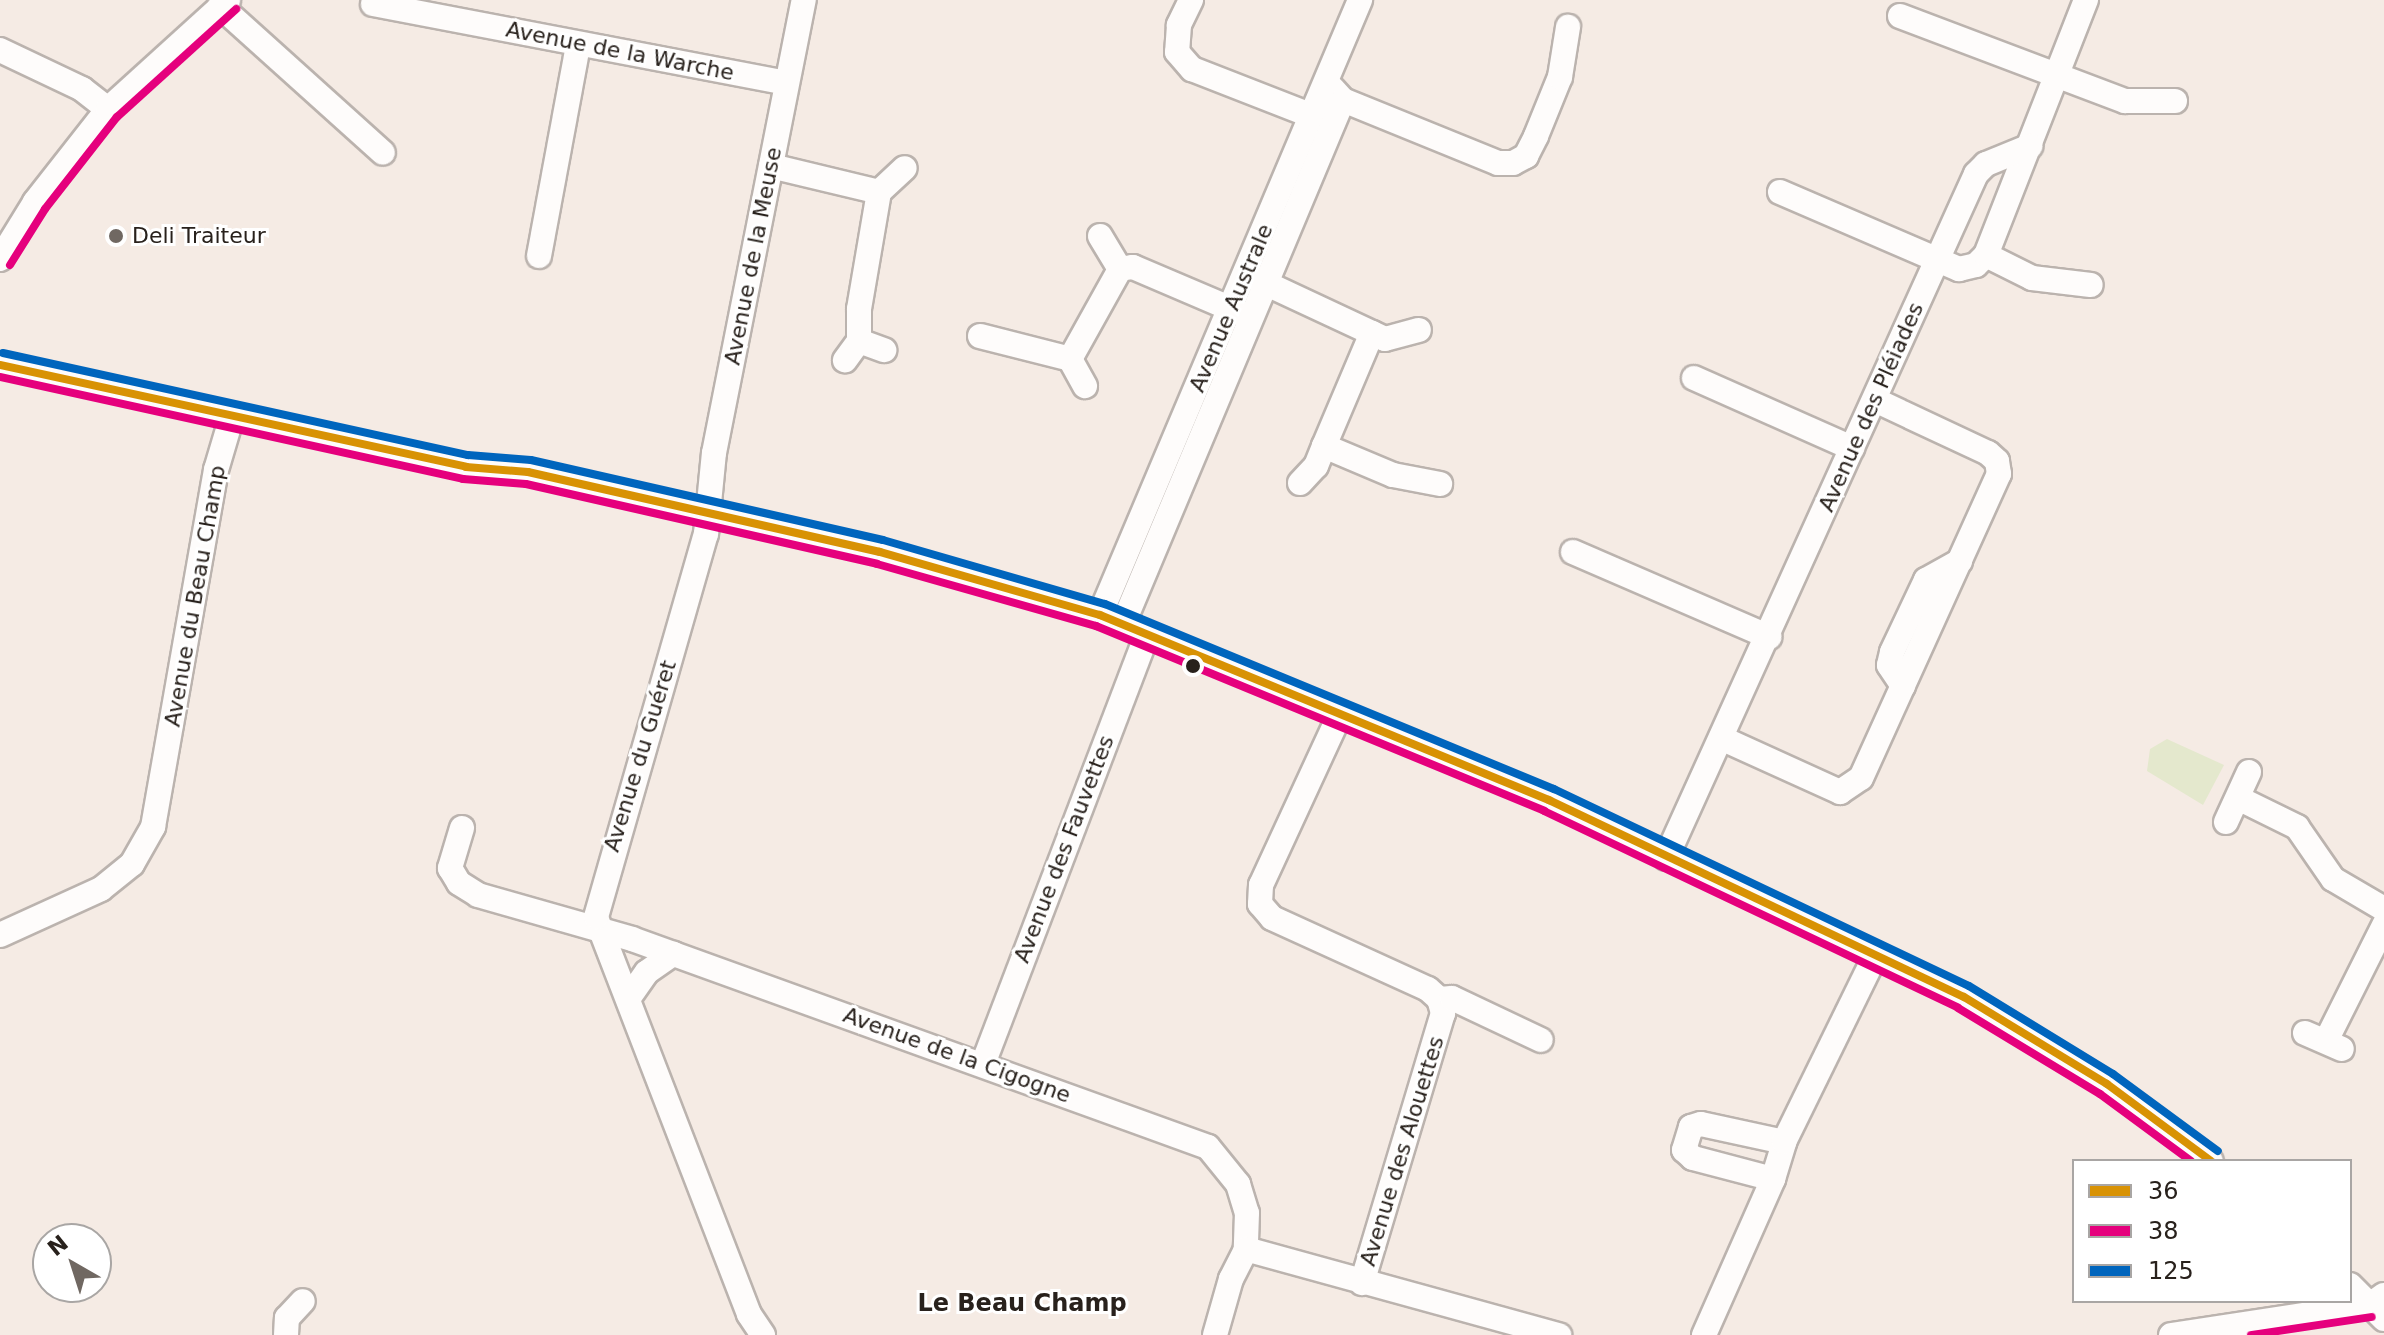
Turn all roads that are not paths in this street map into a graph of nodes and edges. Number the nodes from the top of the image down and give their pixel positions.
1 (804, 0) edge
2 (1191, 0) edge
3 (1360, 0) edge
4 (2086, 0) edge
5 (224, 3) edge
6 (373, 4) dead end
7 (458, 9) edge
8 (1900, 16) dead end
9 (1568, 27) dead end
10 (578, 45) junction
11 (0, 50) edge
12 (2059, 74) junction
13 (1325, 80) junction
14 (786, 83) junction
15 (1343, 100) junction
16 (2175, 101) dead end
17 (108, 109) junction
18 (1319, 119) junction
19 (2030, 146) junction
20 (383, 153) dead end
21 (771, 166) junction
22 (905, 168) dead end
23 (879, 192) junction
24 (1780, 192) dead end
25 (1100, 236) dead end
26 (1986, 255) junction
27 (539, 256) dead end
28 (1938, 257) junction
29 (0, 259) edge
30 (1120, 269) junction
31 (1254, 278) junction
32 (2091, 285) dead end
33 (1240, 312) junction
34 (1419, 330) dead end
35 (1372, 333) junction
36 (980, 336) dead end
37 (884, 350) dead end
38 (1070, 359) junction
39 (0, 365) edge
40 (1694, 378) dead end
41 (1085, 386) dead end
42 (1875, 400) junction
43 (232, 416) junction
44 (1324, 446) junction
45 (1852, 448) junction
46 (1300, 483) dead end
47 (1440, 484) dead end
48 (705, 512) junction
49 (1573, 552) dead end
50 (1100, 615) junction
51 (1123, 624) junction
52 (1147, 634) junction
53 (1769, 637) junction
54 (1340, 714) junction
55 (1721, 738) junction
56 (2249, 772) dead end
57 (2238, 798) junction
58 (2226, 822) dead end
59 (462, 828) dead end
60 (1666, 858) junction
61 (2384, 909) edge
62 (2384, 925) edge
63 (596, 928) junction
64 (0, 935) edge
65 (673, 954) junction
66 (1876, 954) junction
67 (630, 996) junction
68 (1439, 999) junction
69 (1541, 1040) dead end
70 (2325, 1041) dead end
71 (983, 1064) junction
72 (1784, 1142) junction
73 (2208, 1159) edge
74 (1773, 1179) junction
75 (1246, 1249) junction
76 (1362, 1283) junction
77 (2352, 1286) edge
78 (303, 1301) dead end
79 (2379, 1306) edge
80 (286, 1335) edge
81 (763, 1335) edge
82 (1215, 1335) edge
83 (1559, 1335) edge
84 (1704, 1335) edge
85 (2171, 1335) edge

1 - 14 street, Avenue de la Meuse
2 - 18 street
3 - 13 street, Avenue Australe
4 - 12 street
5 - 17 street
5 - 20 street
6 - 7 street, Avenue de la Warche
7 - 10 street, Avenue de la Warche
8 - 12 street
9 - 15 street
10 - 14 street, Avenue de la Warche
10 - 27 street
11 - 17 street
12 - 16 street
12 - 19 street
13 - 15 street
13 - 18 street, Avenue Australe
14 - 21 street, Avenue de la Meuse
15 - 18 street, Avenue Australe
17 - 29 street
18 - 31 street, Avenue Australe
19 - 26 street
19 - 28 street, Avenue des Pléiades
21 - 23 street
21 - 48 street, Avenue de la Meuse
22 - 23 street
23 - 37 street
24 - 28 street
25 - 30 street
26 - 28 street
26 - 32 street
28 - 42 street, Avenue des Pléiades
30 - 33 street
30 - 38 street
31 - 33 street, Avenue Australe
31 - 35 street
33 - 50 street, Avenue Australe
33 - 51 street, Avenue Australe
34 - 35 street
35 - 44 street
36 - 38 street
38 - 41 street
39 - 43 street
40 - 45 street
42 - 45 street, Avenue des Pléiades
42 - 55 street
43 - 48 street
43 - 64 street, Avenue du Beau Champ
44 - 46 street
44 - 47 street
45 - 53 street, Avenue des Pléiades
48 - 50 street
48 - 63 street, Avenue du Guéret
49 - 53 street
50 - 51 street
51 - 52 street
52 - 54 street
52 - 71 street, Avenue des Fauvettes
53 - 55 street, Avenue des Pléiades
54 - 60 street
54 - 68 street
55 - 60 street, Avenue des Pléiades
56 - 57 street
57 - 58 street
57 - 61 street
59 - 63 street, Avenue de la Cigogne
60 - 66 street
62 - 70 street
63 - 65 street, Avenue de la Cigogne
63 - 67 street
65 - 67 street
65 - 71 street, Avenue de la Cigogne
66 - 72 street
66 - 73 street
67 - 81 street
68 - 69 street
68 - 76 street, Avenue des Alouettes
71 - 75 street, Avenue de la Cigogne
72 - 74 street
72 - 74 street
74 - 84 street
75 - 76 street
75 - 82 street
76 - 83 street
77 - 79 street
78 - 80 street
79 - 85 street

